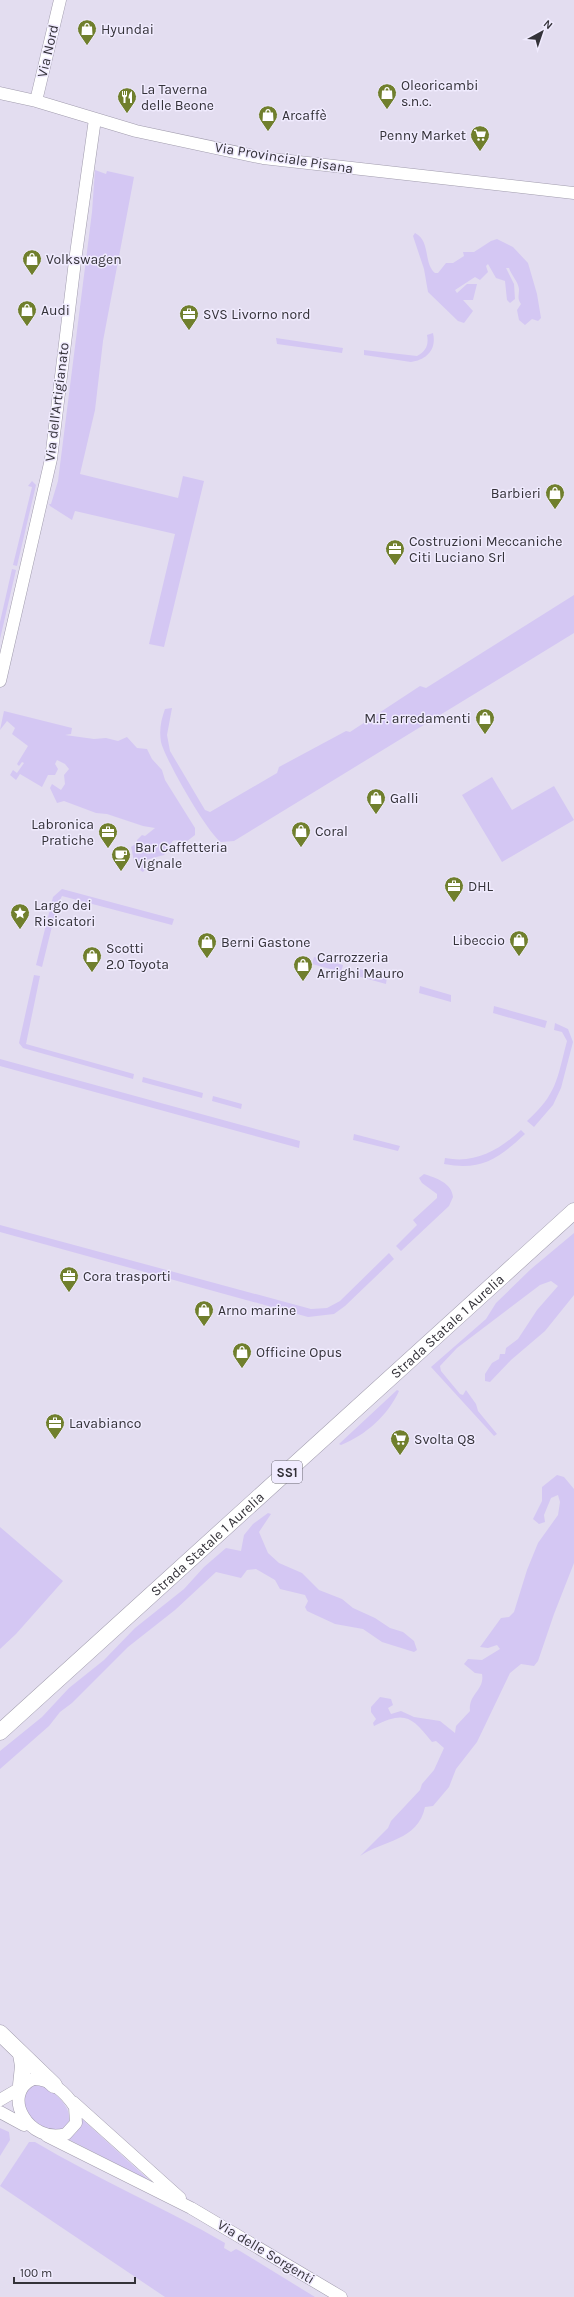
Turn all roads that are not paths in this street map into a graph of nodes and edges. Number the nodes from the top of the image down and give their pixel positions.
1 (59, 3) edge
2 (0, 93) edge
3 (36, 101) junction
4 (95, 119) junction
5 (574, 193) edge
6 (0, 681) edge
7 (574, 1210) edge
8 (574, 1222) edge
9 (0, 1732) edge
10 (0, 1744) edge
11 (0, 2033) edge
12 (20, 2054) junction
13 (54, 2085) junction
14 (19, 2087) junction
15 (0, 2100) edge
16 (71, 2100) junction
17 (0, 2112) edge
18 (28, 2127) junction
19 (47, 2136) junction
20 (191, 2208) junction
21 (341, 2297) edge

1 - 3 street, Via Nord
2 - 3 street, Via Provinciale Pisana
3 - 4 street, Via Provinciale Pisana
4 - 5 street, Via Provinciale Pisana
4 - 6 street, Via dell'Artigianato
7 - 9 highway, Strada Statale 1 Aurelia / SS1
8 - 10 highway, Strada Statale 1 Aurelia / SS1
11 - 12 highway
12 - 13 highway
12 - 14 highway
13 - 14 street, Via delle Sorgenti
13 - 16 street, Via delle Sorgenti
14 - 15 street, Via delle Sorgenti
14 - 18 street, Via delle Sorgenti
16 - 19 street
16 - 20 street, Via delle Sorgenti
17 - 18 street, Via delle Sorgenti
18 - 19 street, Via delle Sorgenti
19 - 20 street, Via delle Sorgenti
20 - 21 street, Via delle Sorgenti

